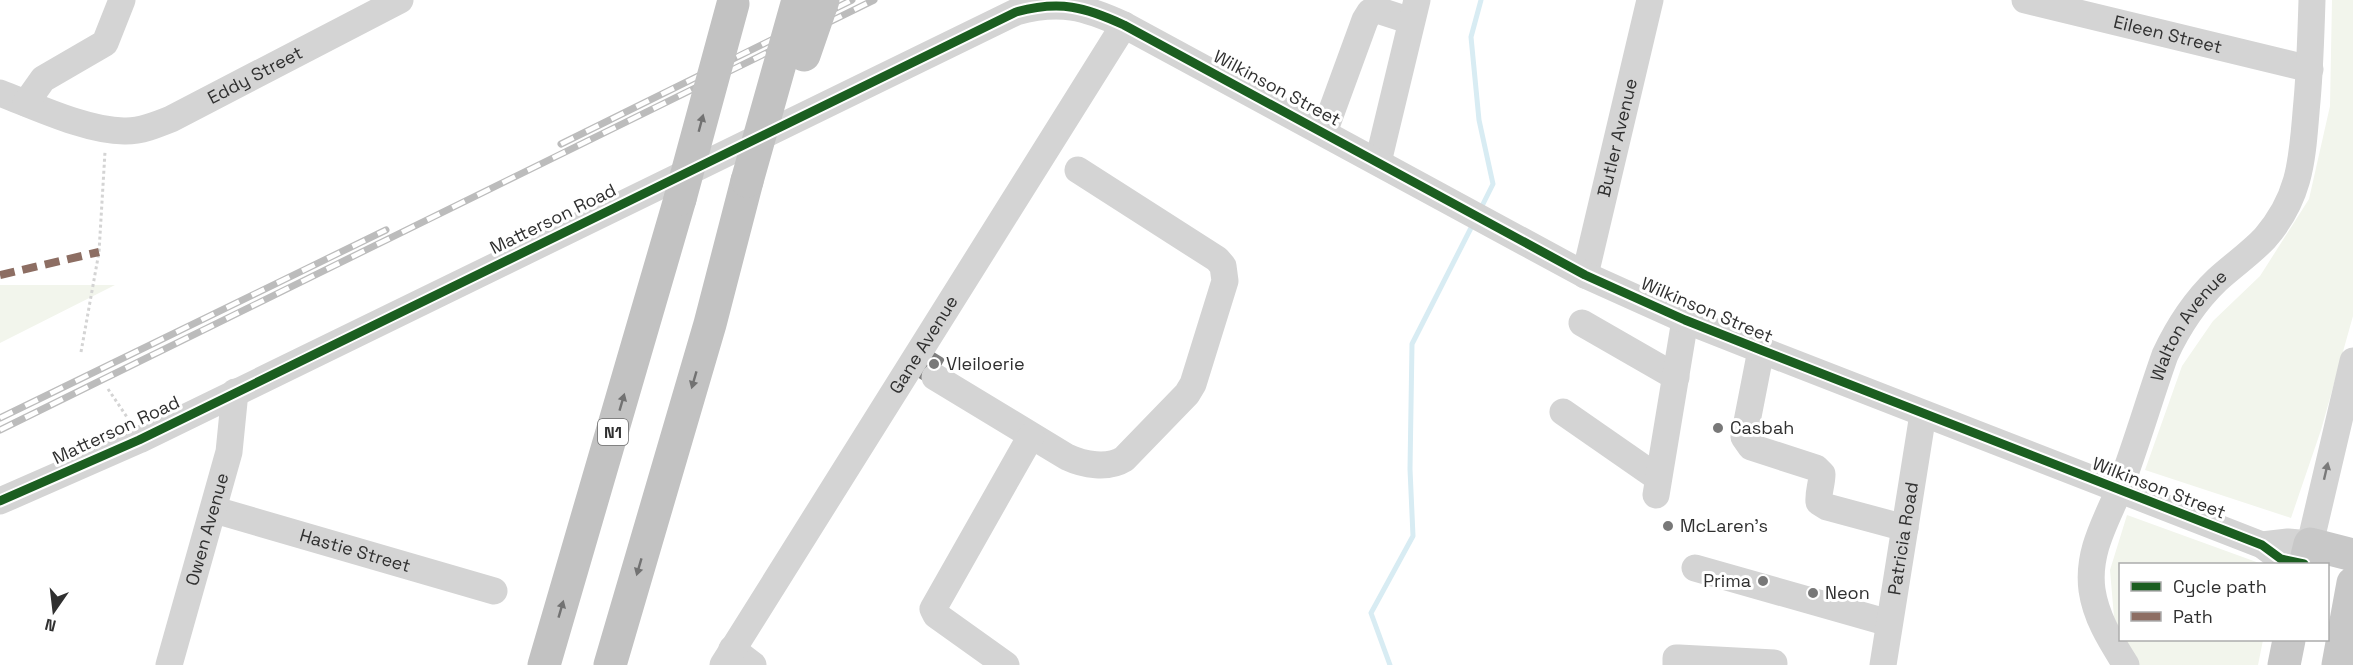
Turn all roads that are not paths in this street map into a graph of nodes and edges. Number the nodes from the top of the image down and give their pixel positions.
1 (122, 0) edge
2 (400, 0) edge
3 (798, 0) edge
4 (823, 0) edge
5 (1650, 0) edge
6 (2025, 0) edge
7 (2312, 0) edge
8 (734, 2) edge
9 (1414, 11) edge
10 (1124, 26) junction
11 (2310, 69) junction
12 (0, 93) edge
13 (26, 103) junction
14 (1324, 132) junction
15 (1378, 162) junction
16 (1078, 170) dead end
17 (754, 178) junction
18 (1585, 275) junction
19 (1685, 320) junction
20 (1582, 323) dead end
21 (1761, 350) junction
22 (2353, 361) edge
23 (922, 369) junction
24 (1676, 377) junction
25 (236, 392) junction
26 (1563, 412) dead end
27 (1923, 414) junction
28 (1031, 436) junction
29 (2118, 490) junction
30 (0, 501) edge
31 (214, 510) junction
32 (1905, 528) junction
33 (2353, 555) edge
34 (2312, 561) edge
35 (2329, 566) edge
36 (1695, 568) dead end
37 (2353, 574) edge
38 (2353, 583) edge
39 (494, 591) dead end
40 (1889, 623) junction
41 (2289, 641) edge
42 (736, 660) edge
43 (1774, 663) dead end
44 (169, 665) edge
45 (544, 665) edge
46 (610, 665) edge
47 (1006, 665) edge
48 (1676, 665) edge
49 (1883, 665) edge
50 (2126, 665) edge
51 (2284, 665) edge
52 (2338, 665) edge

1 - 13 street
2 - 13 street, Eddy Street
3 - 17 highway, bridge
4 - 17 highway, bridge
5 - 18 street, Butler Avenue
6 - 11 street, Eileen Street
7 - 11 street, Walton Avenue
45 -> 8 highway, N1, bridge
9 - 14 street
9 - 15 street
10 - 14 street, Wilkinson Street
10 - 23 street, Gane Avenue
10 - 25 street, Matterson Road
11 - 29 street, Walton Avenue
12 - 13 street, Eddy Street
14 - 15 street, Wilkinson Street
15 - 18 street, Wilkinson Street
16 - 28 street
17 -> 46 highway
18 - 19 street, Wilkinson Street
19 - 21 street, Wilkinson Street
19 - 24 street
20 - 24 street
21 - 27 street, Wilkinson Street
21 - 32 street
34 -> 22 street
23 - 28 street
23 - 42 street, Gane Avenue
24 - 26 street
25 - 30 street, Matterson Road
25 - 31 street, Owen Avenue
27 - 29 street, Wilkinson Street
27 - 32 street, Patricia Road
28 - 47 street
29 - 34 street, Wilkinson Street
29 - 50 street, Walton Avenue
31 - 39 street, Hastie Street
31 - 44 street, Owen Avenue
32 - 40 street, Patricia Road
33 - 34 main road
35 - 37 main road
36 - 40 street
38 - 52 main road
40 - 49 street, Patricia Road
41 - 51 main road
43 - 48 street

